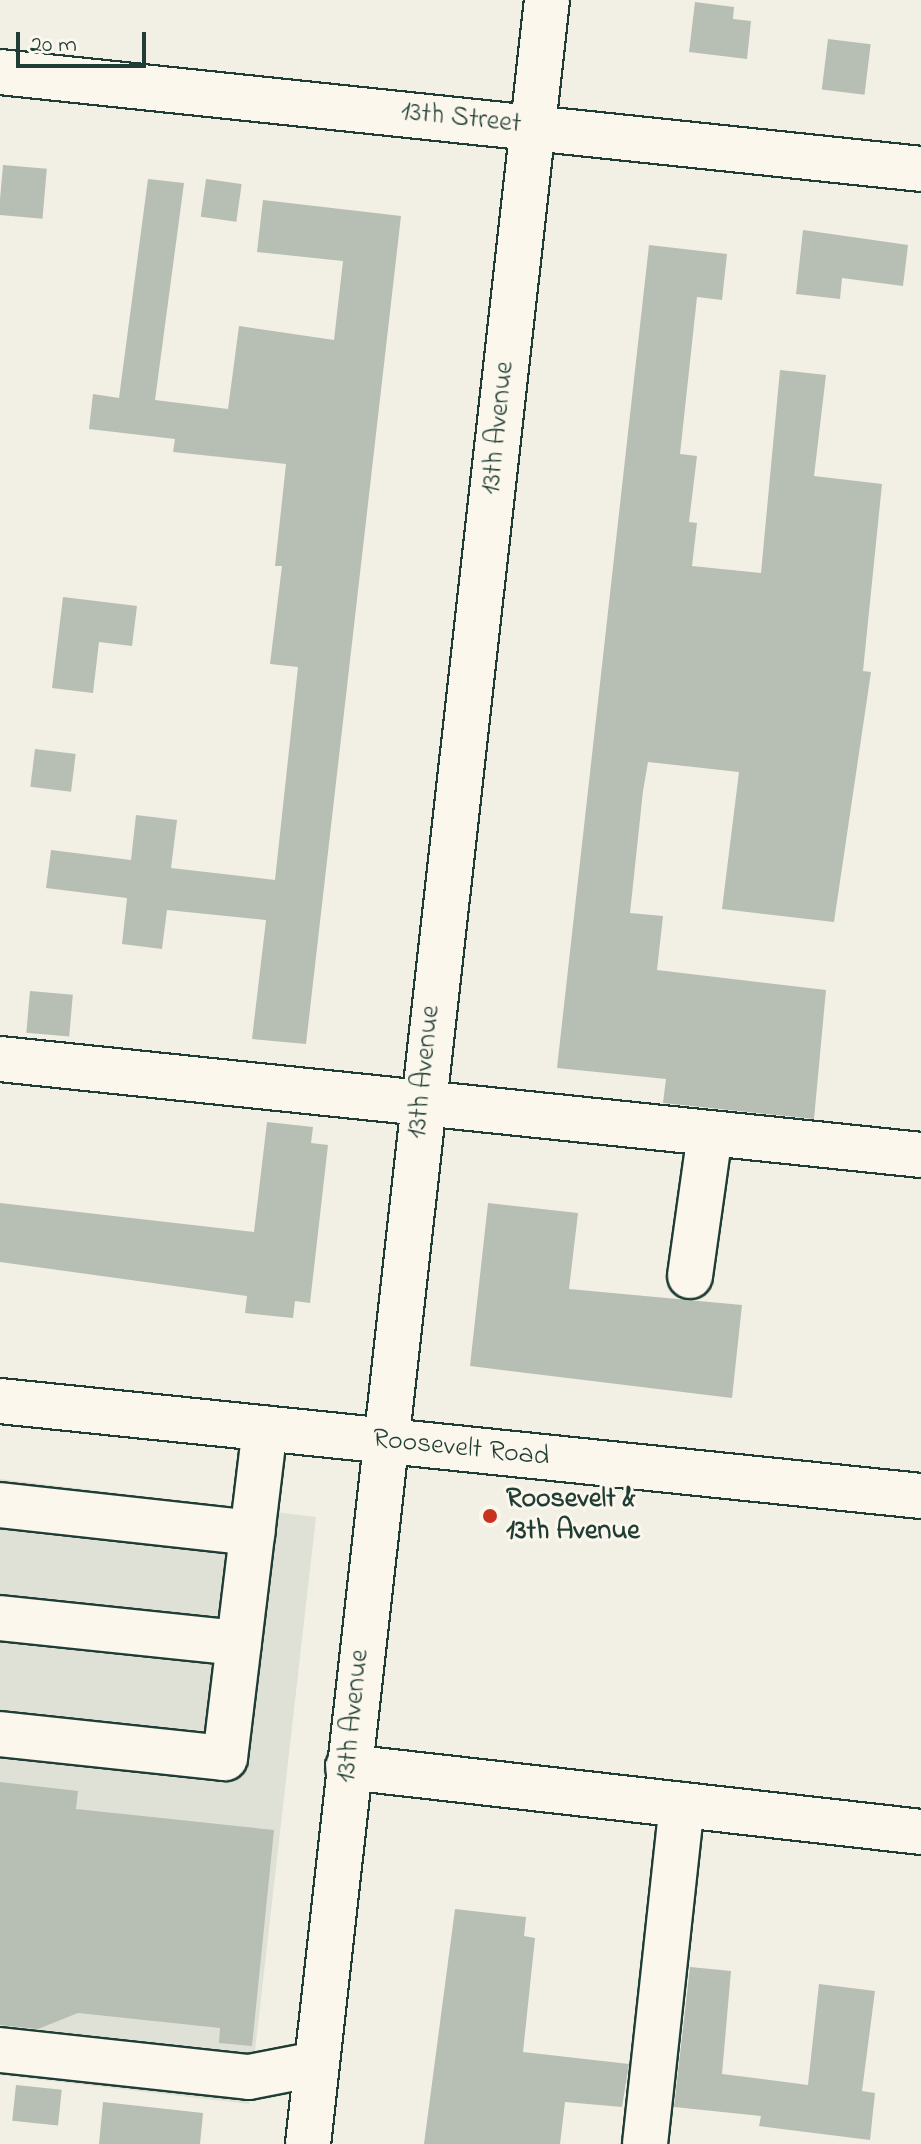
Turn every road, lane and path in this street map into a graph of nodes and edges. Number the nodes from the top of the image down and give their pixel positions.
1 (547, 0) edge
2 (0, 72) edge
3 (533, 126) junction
4 (921, 169) edge
5 (0, 1059) edge
6 (422, 1103) junction
7 (710, 1133) junction
8 (921, 1155) edge
9 (690, 1276) dead end
10 (0, 1401) edge
11 (265, 1428) junction
12 (384, 1441) junction
13 (921, 1496) edge
14 (0, 1505) edge
15 (252, 1533) junction
16 (0, 1618) edge
17 (239, 1643) junction
18 (0, 1734) edge
19 (348, 1767) junction
20 (682, 1805) junction
21 (921, 1832) edge
22 (0, 2050) edge
23 (316, 2064) junction
24 (308, 2144) edge
25 (645, 2144) edge

1 - 3 street, 13th Avenue
2 - 3 street, 13th Street
3 - 4 street, 13th Street
3 - 6 street, 13th Avenue
5 - 6 street
6 - 7 street
6 - 12 street, 13th Avenue
7 - 8 street
7 - 9 street
10 - 11 street, Roosevelt Road
11 - 12 street, Roosevelt Road
11 - 15 street
12 - 13 street, Roosevelt Road
12 - 19 street, 13th Avenue
14 - 15 street
15 - 17 street
16 - 17 street
17 - 18 street
19 - 20 street
19 - 23 street, 13th Avenue
20 - 21 street
20 - 25 street
22 - 23 street
23 - 24 street, 13th Avenue

